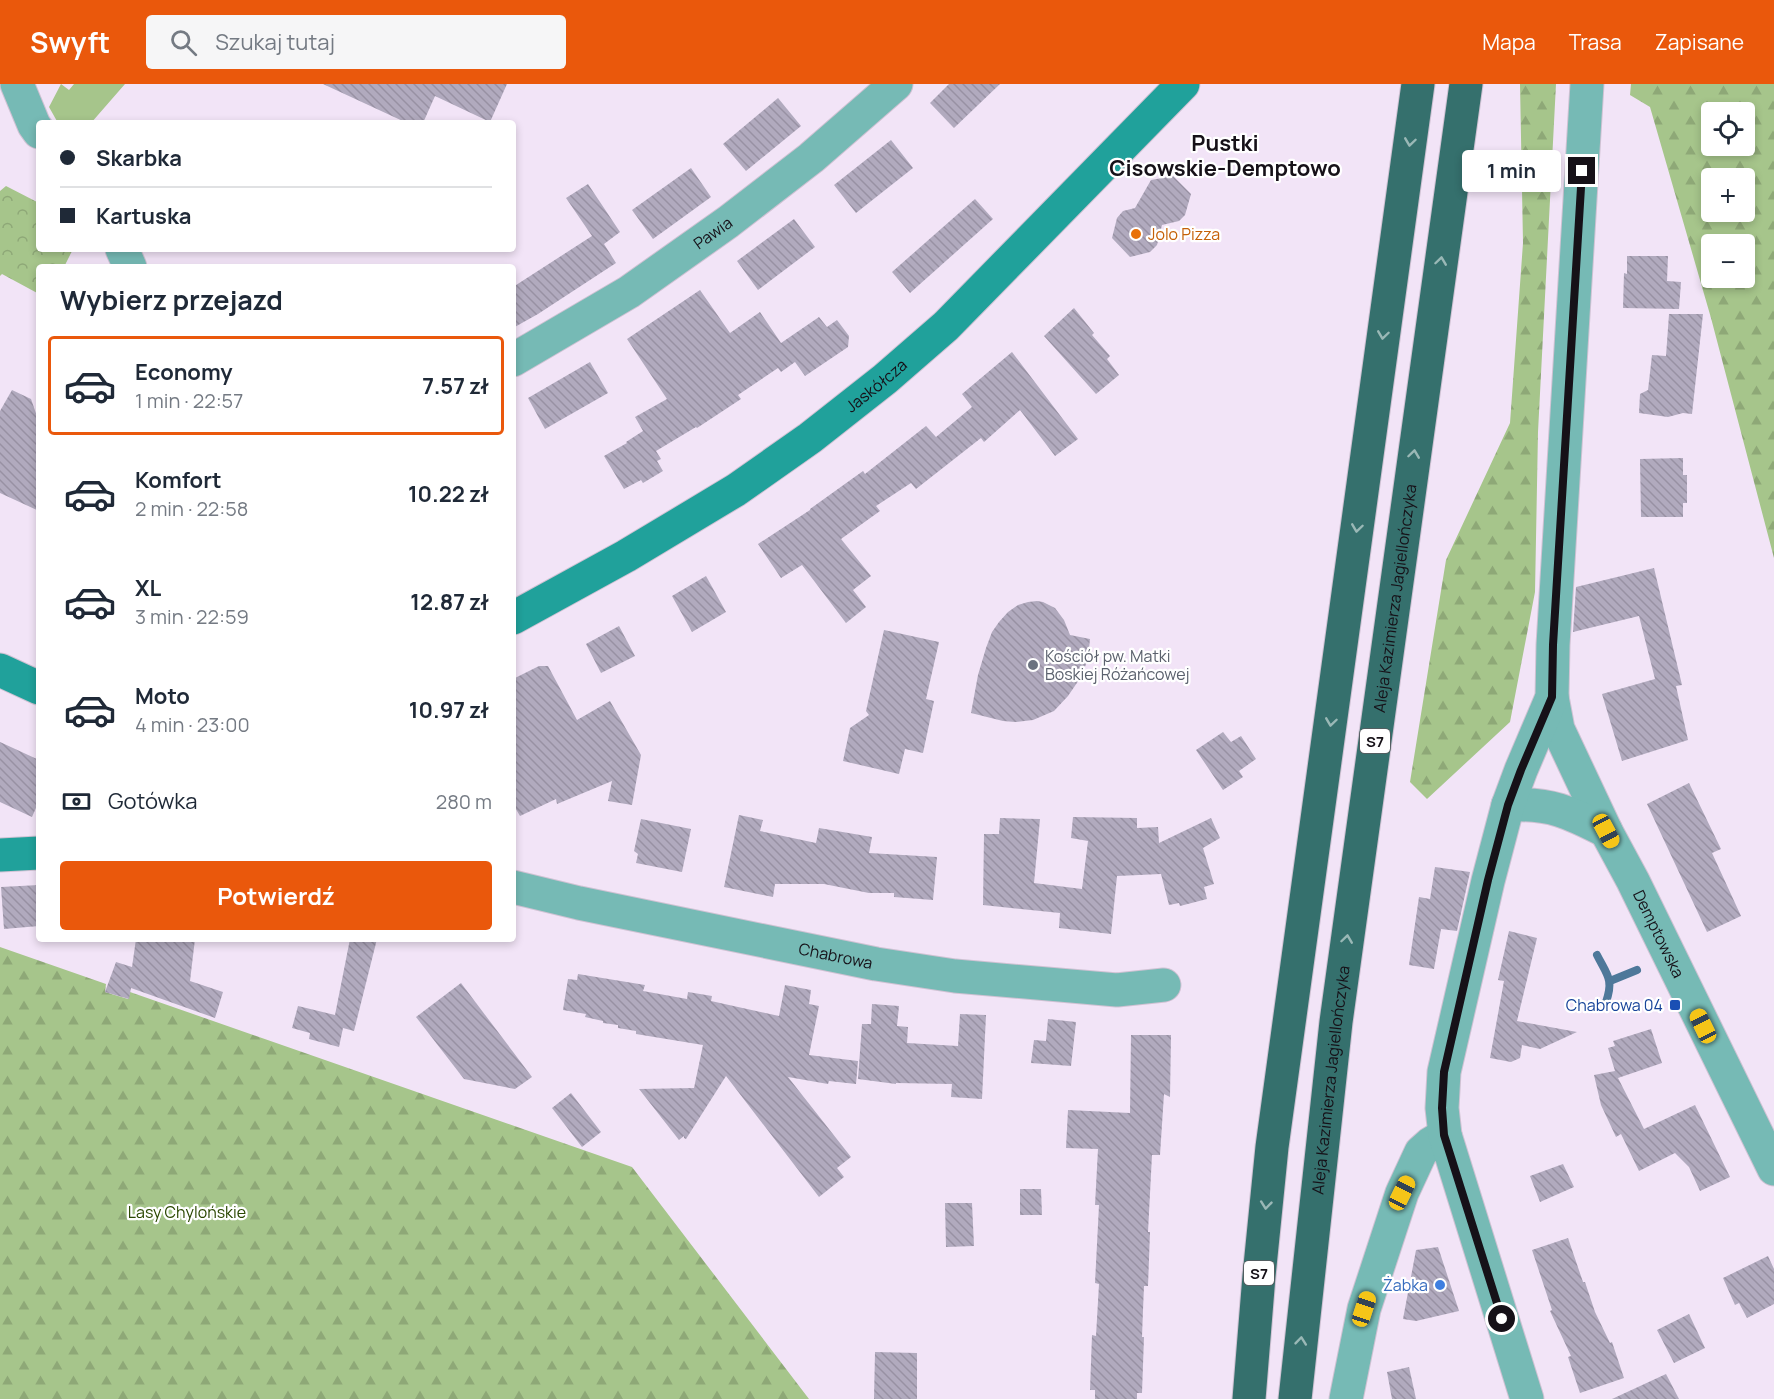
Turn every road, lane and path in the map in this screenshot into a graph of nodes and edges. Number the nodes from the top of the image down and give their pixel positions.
1 (17, 84) edge
2 (896, 84) edge
3 (1183, 84) edge
4 (1418, 84) edge
5 (1466, 84) edge
6 (1587, 84) edge
7 (36, 128) edge
8 (516, 358) edge
9 (516, 616) edge
10 (0, 670) edge
11 (36, 687) edge
12 (1552, 697) junction
13 (1508, 805) junction
14 (1606, 831) junction
15 (36, 854) edge
16 (0, 855) edge
17 (516, 888) edge
18 (1164, 985) dead end
19 (1444, 1135) junction
20 (1774, 1169) edge
21 (1249, 1399) edge
22 (1295, 1399) edge
23 (1346, 1399) edge
24 (1527, 1399) edge

1 - 7 street
2 - 8 street, Pawia
3 - 9 street, Jaskółcza
4 -> 21 highway, S7
22 -> 5 highway, Aleja Kazimierza Jagiellończyka / S7
6 - 12 street
10 - 11 street
12 - 13 street
12 - 14 street, Demptowska
13 - 14 street
13 - 19 street
14 - 20 street, Demptowska
15 - 16 street
17 - 18 street, Chabrowa
19 - 23 street
19 - 24 street

